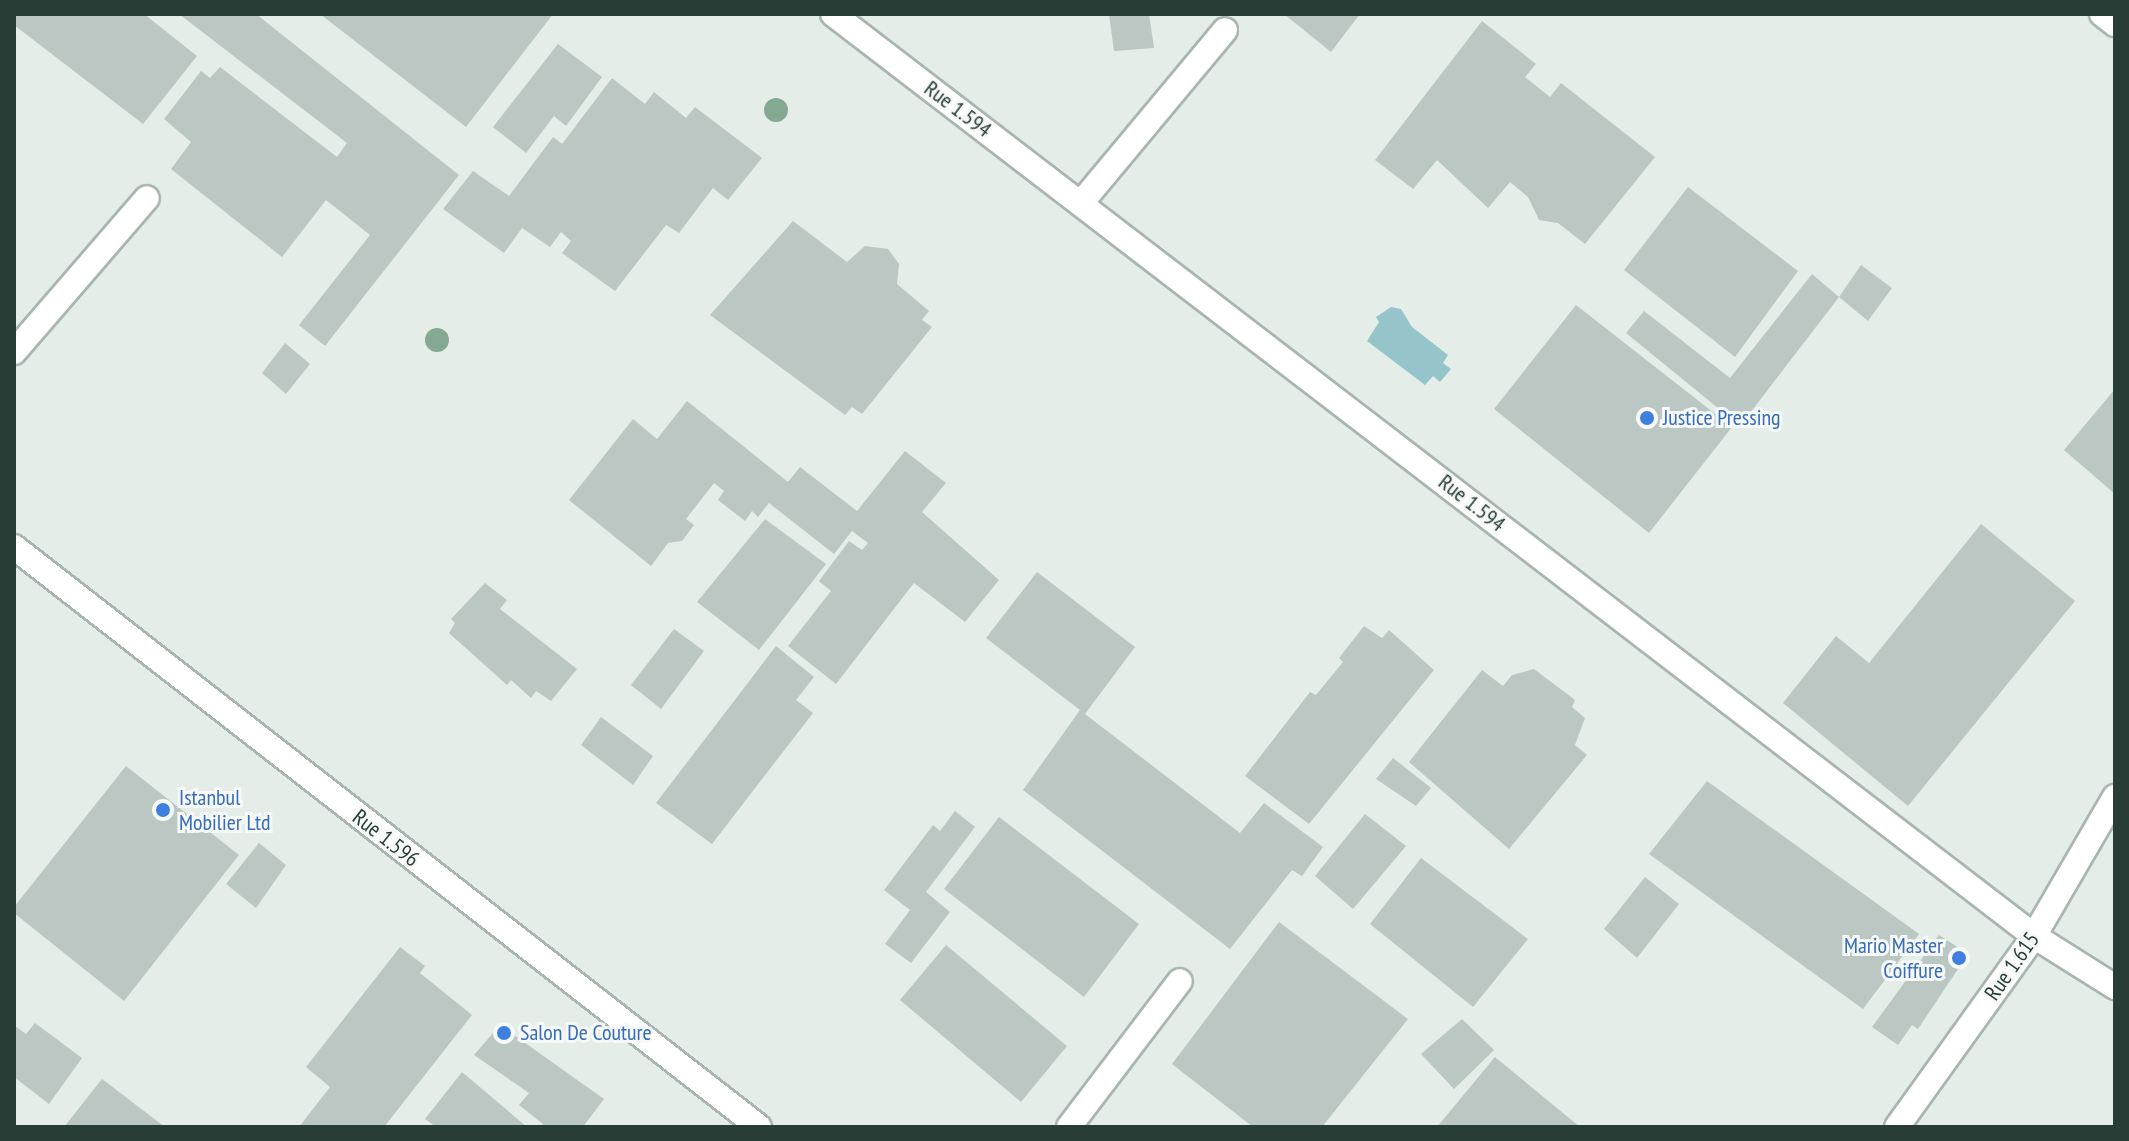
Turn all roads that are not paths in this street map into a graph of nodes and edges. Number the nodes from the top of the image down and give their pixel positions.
1 (833, 14) edge
2 (2102, 14) edge
3 (2115, 24) edge
4 (1225, 30) dead end
5 (147, 198) dead end
6 (1081, 203) junction
7 (14, 352) edge
8 (14, 547) edge
9 (2115, 797) edge
10 (2034, 936) junction
11 (1180, 981) dead end
12 (2115, 987) edge
13 (759, 1127) edge
14 (1069, 1127) edge
15 (1897, 1127) edge

1 - 6 street, Rue 1.594
2 - 3 street
4 - 6 street
5 - 7 street
6 - 10 street, Rue 1.594
8 - 13 street, Rue 1.596
9 - 10 street, Rue 1.615
10 - 12 street, Rue 1.594
10 - 15 street, Rue 1.615
11 - 14 street

